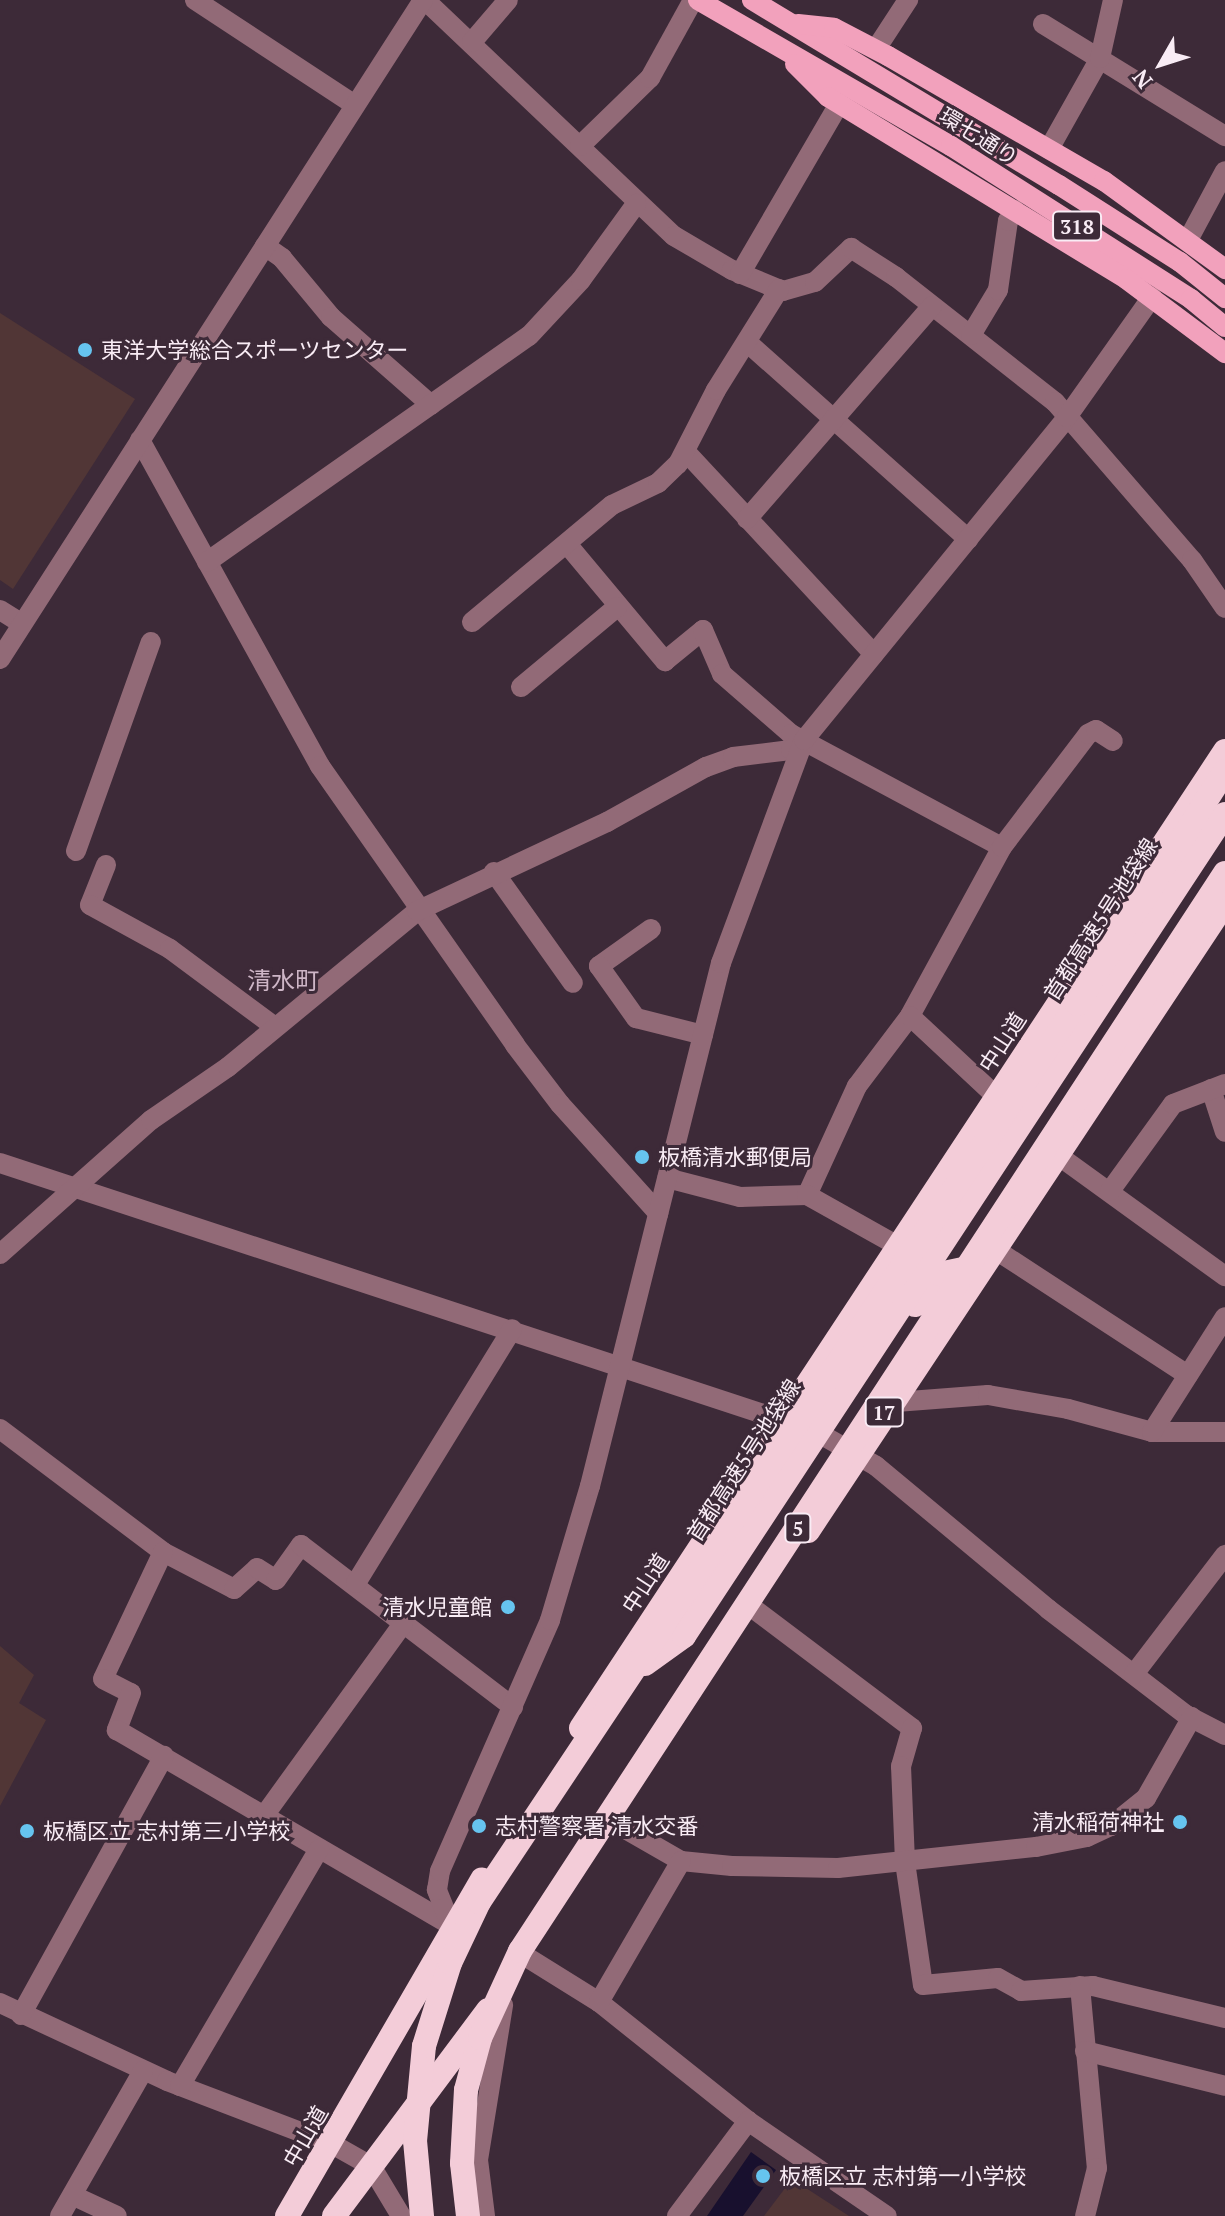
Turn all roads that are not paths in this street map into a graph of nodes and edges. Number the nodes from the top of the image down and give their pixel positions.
1 (195, 0) edge
2 (424, 0) edge
3 (508, 0) edge
4 (695, 0) edge
5 (752, 0) edge
6 (908, 0) edge
7 (1113, 0) edge
8 (790, 23) junction
9 (1043, 24) dead end
10 (472, 42) junction
11 (773, 42) junction
12 (876, 49) junction
13 (1100, 58) junction
14 (839, 104) junction
15 (355, 105) junction
16 (1225, 136) edge
17 (580, 146) junction
18 (1049, 149) junction
19 (1225, 171) edge
20 (636, 204) junction
21 (1015, 210) junction
22 (1188, 240) junction
23 (265, 246) junction
24 (1225, 269) edge
25 (740, 274) junction
26 (779, 289) junction
27 (1152, 297) junction
28 (1225, 298) edge
29 (932, 306) junction
30 (1225, 327) edge
31 (971, 335) junction
32 (748, 343) junction
33 (1225, 353) edge
34 (431, 405) junction
35 (1067, 417) junction
36 (833, 421) junction
37 (140, 440) junction
38 (686, 452) junction
39 (747, 519) junction
40 (968, 539) junction
41 (567, 544) junction
42 (207, 562) junction
43 (617, 607) junction
44 (1225, 608) edge
45 (0, 610) edge
46 (472, 622) dead end
47 (22, 624) junction
48 (151, 642) dead end
49 (874, 654) junction
50 (0, 659) edge
51 (521, 687) dead end
52 (804, 740) junction
53 (1113, 741) dead end
54 (1225, 751) edge
55 (1225, 771) edge
56 (1225, 814) edge
57 (1002, 847) junction
58 (76, 851) dead end
59 (106, 865) dead end
60 (494, 872) junction
61 (1225, 873) edge
62 (1225, 889) edge
63 (1225, 903) edge
64 (417, 911) junction
65 (651, 929) dead end
66 (573, 983) dead end
67 (910, 1016) junction
68 (275, 1027) junction
69 (703, 1035) junction
70 (1218, 1086) edge
71 (997, 1097) junction
72 (1225, 1132) edge
73 (1059, 1156) junction
74 (0, 1163) edge
75 (667, 1178) junction
76 (70, 1187) junction
77 (1110, 1191) junction
78 (807, 1195) junction
79 (658, 1213) junction
80 (898, 1246) junction
81 (0, 1254) edge
82 (992, 1257) junction
83 (1225, 1276) edge
84 (1225, 1317) edge
85 (512, 1329) junction
86 (620, 1365) junction
87 (1188, 1375) junction
88 (896, 1402) junction
89 (785, 1417) junction
90 (0, 1429) edge
91 (1152, 1432) junction
92 (1225, 1432) edge
93 (819, 1433) junction
94 (860, 1456) junction
95 (163, 1552) junction
96 (1225, 1555) edge
97 (356, 1583) junction
98 (665, 1599) junction
99 (754, 1609) junction
100 (403, 1624) junction
101 (634, 1672) junction
102 (1134, 1674) junction
103 (513, 1707) junction
104 (1192, 1717) junction
105 (1225, 1735) edge
106 (164, 1756) junction
107 (266, 1813) junction
108 (608, 1819) junction
109 (319, 1849) junction
110 (681, 1861) junction
111 (905, 1862) junction
112 (451, 1925) junction
113 (533, 1928) junction
114 (525, 1956) junction
115 (509, 1982) junction
116 (1080, 1986) junction
117 (599, 2002) junction
118 (0, 2003) edge
119 (21, 2015) junction
120 (1225, 2018) edge
121 (1085, 2051) junction
122 (143, 2071) junction
123 (180, 2086) junction
124 (1225, 2086) edge
125 (748, 2121) junction
126 (332, 2144) junction
127 (371, 2166) junction
128 (74, 2196) junction
129 (60, 2216) edge
130 (117, 2216) edge
131 (287, 2216) edge
132 (334, 2216) edge
133 (401, 2216) edge
134 (422, 2216) edge
135 (468, 2216) edge
136 (485, 2216) edge
137 (677, 2216) edge
138 (887, 2216) edge
139 (1085, 2216) edge

1 - 15 street
2 - 10 street
2 - 15 street
3 - 10 street
4 - 11 main road, 環七通り / 318
4 - 17 street
5 - 8 main road, 環七通り / 318
6 - 12 street
7 - 13 street
8 - 12 main road
8 - 28 main road, 環七通り / 318
9 - 13 street
10 - 17 street
11 - 14 main road
11 - 30 main road, 環七通り / 318
12 - 18 main road
13 - 16 street
13 - 18 street
14 - 21 main road
14 - 25 street
15 - 23 street
17 - 20 street
18 - 22 main road
19 - 22 street
20 - 25 street
20 - 34 street
21 - 27 main road
21 - 31 street
22 - 24 main road
23 - 34 street
23 - 37 street
25 - 26 street
26 - 29 street
26 - 32 street
27 - 33 main road
27 - 35 street
29 - 31 street
29 - 36 street
31 - 35 street
32 - 36 street
32 - 38 street
34 - 42 street
35 - 40 street
35 - 44 street
36 - 39 street
36 - 40 street
37 - 42 street
37 - 47 street
38 - 39 street
38 - 41 street
39 - 49 street
40 - 49 street
41 - 43 street
41 - 46 street
42 - 64 street
43 - 51 street
43 - 52 street
45 - 47 street
47 - 50 street
48 - 58 street
49 - 52 street
52 - 57 street
52 - 60 street
52 - 69 street
53 - 57 street
54 - 71 highway, 中山道
55 - 101 highway, 首都高速5号池袋線 / 5, bridge
56 - 101 highway, 5, bridge
57 - 67 street
59 - 68 street
60 - 64 street
60 - 66 street
61 - 113 highway, 5, bridge
62 - 113 highway, 17, bridge
63 - 73 highway, 17
64 - 68 street
64 - 79 street
65 - 69 street
67 - 71 street
67 - 78 street
68 - 76 street
69 - 75 street
70 - 72 street
70 - 77 street
71 - 80 highway, 中山道
73 - 77 street
73 - 82 highway, 17
74 - 76 street
75 - 78 street
75 - 79 street
76 - 81 street
76 - 85 street
77 - 83 street
78 - 80 street
79 - 86 street
80 - 89 highway, 中山道
82 - 87 street
82 - 88 highway, 17
82 - 93 highway
84 - 87 street
85 - 86 street
85 - 97 street
86 - 89 street
86 - 103 street
87 - 91 street
88 - 91 street
88 - 94 highway, 17
89 - 93 street
89 - 98 highway, 中山道
90 - 95 street
91 - 92 street
93 - 94 street
93 - 98 highway
94 - 99 highway, 17
94 - 102 street
95 - 97 street
95 - 106 street
96 - 102 street
97 - 100 street
98 - 112 highway, 中山道
99 - 108 highway, 17
99 - 111 street
100 - 103 street
100 - 107 street
101 - 134 highway, 首都高速5号池袋線 / 5, bridge
102 - 104 street
103 - 112 street
104 - 105 street
104 - 111 street
106 - 107 street
106 - 119 street
107 - 109 street
108 - 110 street
108 - 114 highway, 17
109 - 112 street
109 - 123 street
110 - 111 street
110 - 117 street
111 - 116 street
112 - 126 highway, 中山道
113 - 135 highway, 5, bridge
114 - 115 highway, 17
114 - 117 street
115 - 127 highway, 17
115 - 136 street
116 - 120 street
116 - 121 street
117 - 125 street
118 - 119 street
119 - 122 street
121 - 124 street
121 - 139 street
122 - 123 street
122 - 128 street
123 - 126 street
125 - 137 street
125 - 138 street
126 - 127 street
126 - 131 highway, 中山道
127 - 132 highway, 17
127 - 133 street
128 - 129 street
128 - 130 street

